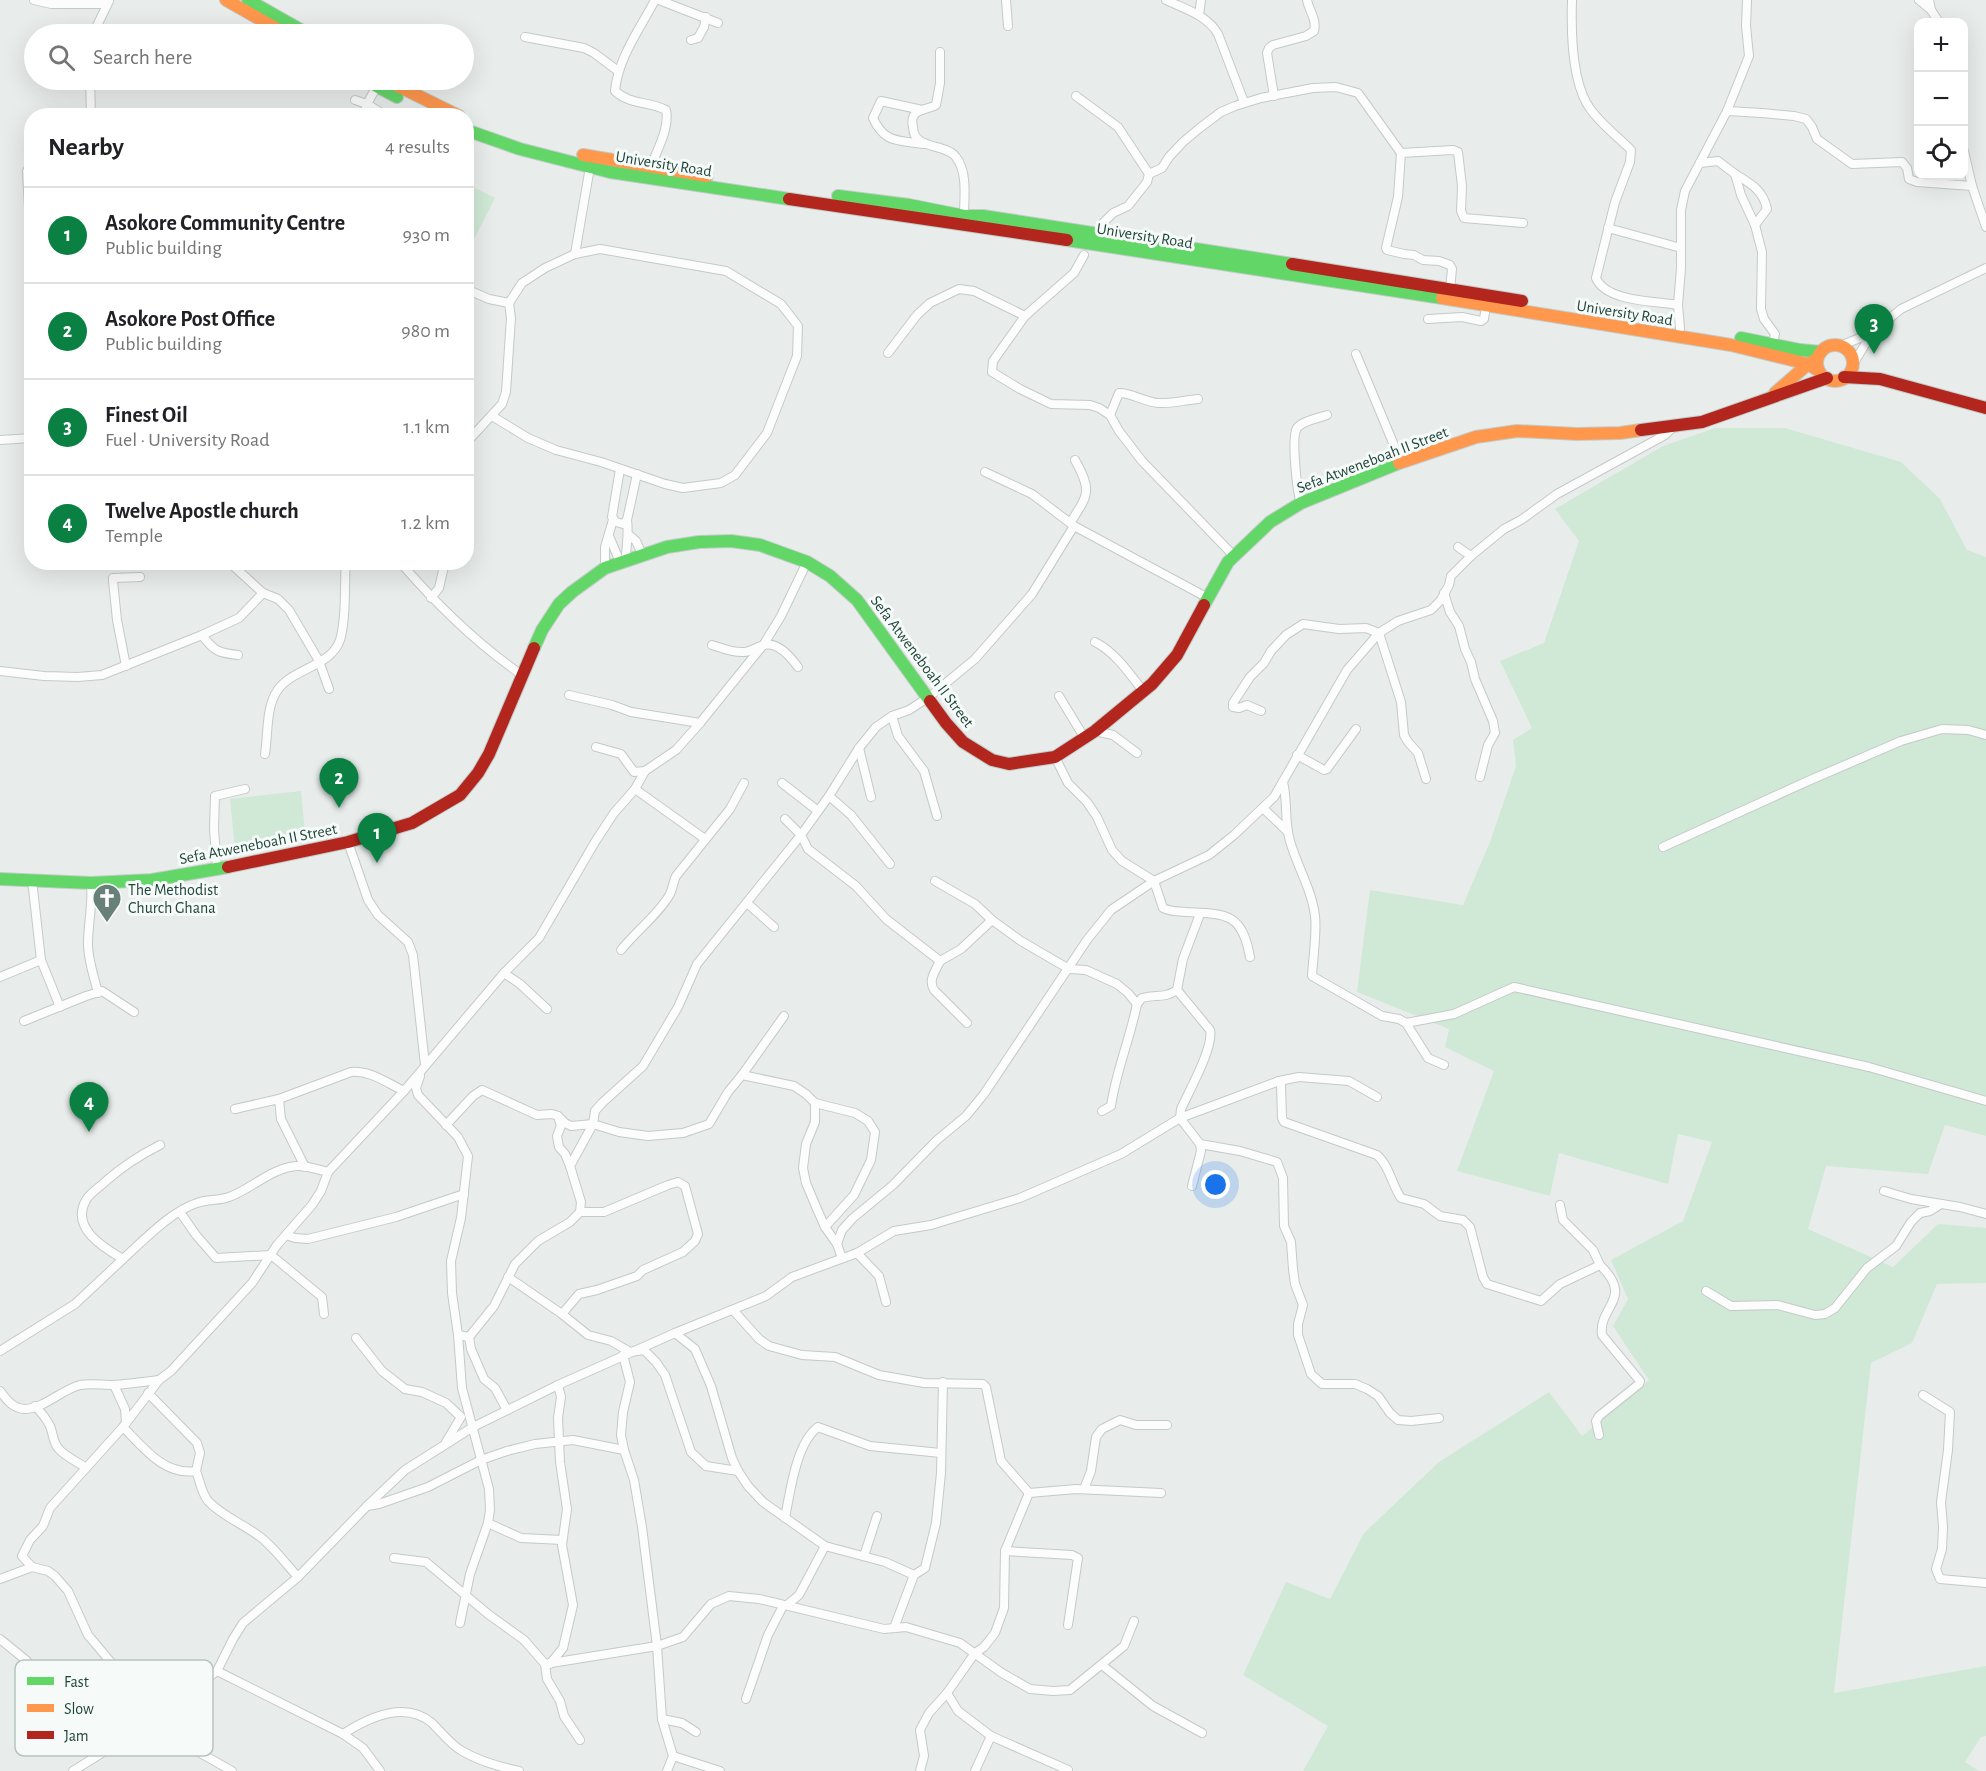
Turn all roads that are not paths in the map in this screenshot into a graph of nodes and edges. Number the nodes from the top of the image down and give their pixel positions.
1 (34, 0) edge
2 (226, 0) edge
3 (248, 0) edge
4 (657, 0) edge
5 (1006, 0) edge
6 (1166, 0) edge
7 (1201, 0) edge
8 (1307, 0) edge
9 (1572, 0) edge
10 (1747, 0) edge
11 (1918, 0) edge
12 (1929, 0) edge
13 (109, 2) edge
14 (1931, 9) junction
15 (1199, 15) junction
16 (706, 17) junction
17 (1937, 18) edge
18 (718, 23) dead end
19 (98, 24) edge
20 (268, 24) edge
21 (290, 24) edge
22 (1008, 26) dead end
23 (525, 37) dead end
24 (692, 40) dead end
25 (940, 52) dead end
26 (618, 71) junction
27 (90, 90) edge
28 (376, 90) edge
29 (392, 90) edge
30 (398, 90) edge
31 (1076, 96) dead end
32 (1274, 96) junction
33 (356, 100) dead end
34 (1244, 102) junction
35 (367, 104) junction
36 (91, 108) edge
37 (366, 108) edge
38 (373, 108) edge
39 (420, 108) edge
40 (442, 108) edge
41 (922, 110) junction
42 (1727, 111) junction
43 (474, 122) edge
44 (474, 133) edge
45 (927, 145) junction
46 (1401, 153) junction
47 (1700, 163) junction
48 (651, 166) junction
49 (590, 167) junction
50 (1968, 168) edge
51 (1149, 174) junction
52 (1735, 174) junction
53 (692, 179) junction
54 (1972, 186) junction
55 (964, 216) junction
56 (1523, 223) dead end
57 (1101, 225) dead end
58 (1755, 225) junction
59 (1986, 227) edge
60 (1608, 228) junction
61 (1681, 248) junction
62 (575, 254) junction
63 (1084, 255) dead end
64 (1986, 268) edge
65 (1450, 289) junction
66 (474, 292) edge
67 (509, 303) junction
68 (1678, 305) junction
69 (1486, 306) junction
70 (1025, 316) junction
71 (1428, 320) dead end
72 (1680, 328) junction
73 (1872, 333) junction
74 (1773, 344) junction
75 (1840, 345) junction
76 (888, 353) dead end
77 (1356, 354) dead end
78 (1853, 361) junction
79 (1818, 365) junction
80 (1844, 377) junction
81 (1880, 379) junction
82 (1773, 397) junction
83 (1198, 399) dead end
84 (1986, 408) edge
85 (1110, 415) junction
86 (1327, 415) dead end
87 (492, 416) junction
88 (1673, 427) junction
89 (474, 435) edge
90 (24, 438) edge
91 (0, 440) edge
92 (1075, 460) dead end
93 (1401, 462) junction
94 (620, 469) junction
95 (986, 472) dead end
96 (637, 474) junction
97 (1301, 503) junction
98 (613, 520) junction
99 (627, 520) junction
100 (1072, 525) junction
101 (629, 535) junction
102 (609, 536) junction
103 (1458, 547) dead end
104 (642, 554) junction
105 (1234, 556) junction
106 (1471, 556) junction
107 (623, 561) junction
108 (807, 562) junction
109 (605, 568) junction
110 (238, 570) edge
111 (344, 570) edge
112 (407, 570) edge
113 (443, 570) edge
114 (140, 577) dead end
115 (263, 593) junction
116 (1444, 593) junction
117 (431, 598) junction
118 (1208, 598) junction
119 (1379, 633) junction
120 (202, 635) junction
121 (1095, 642) dead end
122 (764, 644) junction
123 (712, 645) dead end
124 (238, 655) dead end
125 (319, 662) junction
126 (126, 666) junction
127 (798, 667) dead end
128 (0, 671) edge
129 (522, 675) junction
130 (329, 689) dead end
131 (1143, 692) junction
132 (569, 696) dead end
133 (1059, 696) dead end
134 (929, 697) junction
135 (1261, 711) dead end
136 (892, 716) junction
137 (700, 723) junction
138 (1356, 729) dead end
139 (1090, 734) junction
140 (1986, 735) edge
141 (596, 747) dead end
142 (859, 748) junction
143 (1137, 753) dead end
144 (266, 754) dead end
145 (1298, 755) junction
146 (1055, 757) junction
147 (645, 771) junction
148 (1480, 777) dead end
149 (1426, 779) dead end
150 (1282, 782) junction
151 (744, 783) dead end
152 (782, 783) dead end
153 (245, 789) dead end
154 (635, 789) junction
155 (829, 796) junction
156 (871, 797) dead end
157 (1264, 809) junction
158 (818, 811) junction
159 (937, 816) dead end
160 (785, 819) dead end
161 (1288, 832) junction
162 (801, 835) junction
163 (705, 839) junction
164 (348, 842) junction
165 (1663, 847) dead end
166 (890, 864) dead end
167 (217, 869) junction
168 (0, 879) edge
169 (32, 880) junction
170 (935, 881) dead end
171 (1154, 881) junction
172 (91, 883) junction
173 (747, 903) junction
174 (1200, 914) junction
175 (992, 920) junction
176 (774, 927) dead end
177 (621, 950) dead end
178 (1250, 957) dead end
179 (41, 960) junction
180 (940, 961) junction
181 (1069, 969) junction
182 (504, 973) junction
183 (0, 976) edge
184 (1177, 990) junction
185 (98, 993) junction
186 (1137, 1004) junction
187 (60, 1007) junction
188 (547, 1009) dead end
189 (134, 1012) dead end
190 (784, 1016) dead end
191 (24, 1021) dead end
192 (968, 1023) dead end
193 (1406, 1023) junction
194 (426, 1064) junction
195 (1444, 1065) dead end
196 (742, 1075) junction
197 (1279, 1081) junction
198 (404, 1091) junction
199 (1377, 1097) dead end
200 (279, 1099) junction
201 (1986, 1101) edge
202 (815, 1103) junction
203 (235, 1108) dead end
204 (1102, 1111) dead end
205 (558, 1116) junction
206 (1180, 1118) junction
207 (593, 1124) junction
208 (446, 1125) junction
209 (1200, 1144) junction
210 (160, 1145) dead end
211 (570, 1166) junction
212 (305, 1167) junction
213 (328, 1172) junction
214 (1192, 1186) dead end
215 (1884, 1191) dead end
216 (464, 1194) junction
217 (1941, 1204) junction
218 (1560, 1206) dead end
219 (180, 1212) junction
220 (580, 1212) junction
221 (1986, 1214) edge
222 (825, 1227) junction
223 (286, 1235) junction
224 (837, 1244) junction
225 (857, 1253) junction
226 (271, 1254) junction
227 (842, 1258) junction
228 (123, 1259) junction
229 (1600, 1265) junction
230 (507, 1277) junction
231 (1706, 1291) dead end
232 (886, 1302) dead end
233 (733, 1310) junction
234 (324, 1314) dead end
235 (562, 1314) junction
236 (675, 1332) junction
237 (458, 1335) junction
238 (469, 1337) junction
239 (356, 1338) dead end
240 (0, 1351) edge
241 (627, 1354) junction
242 (159, 1380) junction
243 (943, 1382) junction
244 (114, 1385) junction
245 (558, 1385) junction
246 (0, 1390) edge
247 (148, 1393) junction
248 (1923, 1395) dead end
249 (35, 1406) junction
250 (507, 1410) junction
251 (1439, 1418) dead end
252 (125, 1425) junction
253 (1167, 1425) dead end
254 (473, 1427) junction
255 (1599, 1435) dead end
256 (559, 1441) junction
257 (443, 1446) junction
258 (624, 1450) junction
259 (941, 1453) junction
260 (481, 1460) junction
261 (86, 1468) junction
262 (196, 1471) junction
263 (738, 1471) junction
264 (1084, 1489) junction
265 (1161, 1492) dead end
266 (1029, 1493) junction
267 (367, 1506) junction
268 (877, 1516) dead end
269 (785, 1518) junction
270 (488, 1523) junction
271 (562, 1540) junction
272 (825, 1546) junction
273 (1005, 1551) junction
274 (864, 1556) junction
275 (394, 1558) dead end
276 (32, 1567) junction
277 (914, 1575) junction
278 (298, 1577) junction
279 (0, 1579) edge
280 (1986, 1584) edge
281 (465, 1594) junction
282 (785, 1605) junction
283 (1134, 1621) dead end
284 (460, 1623) dead end
285 (1068, 1625) dead end
286 (894, 1628) junction
287 (0, 1639) edge
288 (657, 1646) junction
289 (975, 1653) junction
290 (26, 1660) edge
291 (109, 1660) edge
292 (548, 1664) junction
293 (1102, 1665) junction
294 (217, 1671) junction
295 (213, 1674) edge
296 (947, 1693) junction
297 (746, 1698) dead end
298 (662, 1719) junction
299 (696, 1732) dead end
300 (343, 1734) junction
301 (1202, 1734) dead end
302 (991, 1736) junction
303 (580, 1740) dead end
304 (206, 1756) edge
305 (673, 1756) junction
306 (95, 1757) edge
307 (1068, 1770) edge
308 (73, 1771) edge
309 (232, 1771) edge
310 (380, 1771) edge
311 (519, 1771) edge
312 (667, 1771) edge
313 (720, 1771) edge
314 (920, 1771) edge
315 (975, 1771) edge

1 - 13 street
2 - 20 main road
3 - 21 main road
4 - 16 street
4 - 26 street
5 - 22 street
6 - 15 street
7 - 15 street
8 - 32 street
9 - 60 street
10 - 42 street
11 - 14 street
12 - 14 street
13 - 19 street
14 - 17 street
15 - 34 street
16 - 18 street
16 - 24 street
23 - 26 street
25 - 41 street
26 - 48 street
27 - 36 street
28 - 35 street
29 - 39 main road
30 - 40 main road
31 - 51 street
32 - 34 street
32 - 46 street
33 - 35 street
34 - 51 street
35 - 37 street
35 - 38 street
41 - 45 street
41 - 45 street
42 - 47 street
42 - 54 street
43 - 48 main road, University Road
44 - 49 main road, University Road
45 - 55 street
46 - 56 street
46 - 65 street
47 - 52 street
47 - 61 street
48 - 53 main road, University Road
49 - 53 main road, University Road
49 - 62 street
50 - 54 street
51 - 57 street
52 - 58 street
52 - 58 street
53 - 55 main road, University Road
53 - 69 main road, University Road
54 - 59 street
55 - 65 main road, University Road
58 - 74 street
60 - 61 street
60 - 68 street
61 - 68 street
62 - 67 street
62 - 96 street
63 - 70 street
64 - 73 street
65 - 72 main road, University Road
66 - 67 street
67 - 87 street
68 - 72 street
69 - 71 street
69 - 79 main road, University Road
70 - 76 street
70 - 85 street
72 - 74 main road, University Road
73 - 75 street
73 - 78 street
74 - 79 main road, University Road
75 - 78 main road
75 - 79 main road
77 - 93 street
78 - 80 main road
78 - 81 main road
79 - 80 main road
79 - 82 main road, Sefa Atweneboah II Street
79 - 82 main road, Sefa Atweneboah II Street
80 - 81 main road
81 - 84 main road
82 - 88 main road, Sefa Atweneboah II Street
83 - 85 street
85 - 105 street
86 - 97 street
87 - 89 street
87 - 94 street
88 - 93 main road, Sefa Atweneboah II Street
88 - 106 street
90 - 91 street
92 - 100 street
93 - 97 main road, Sefa Atweneboah II Street
94 - 96 street
94 - 98 street
95 - 100 street
96 - 99 street
97 - 105 main road, Sefa Atweneboah II Street
98 - 99 street
98 - 102 street
99 - 101 street
100 - 118 street
100 - 134 street
101 - 102 street
101 - 104 street
101 - 107 street
102 - 107 street
102 - 109 street
103 - 106 street
104 - 107 main road, Sefa Atweneboah II Street
104 - 108 main road, Sefa Atweneboah II Street
105 - 118 main road, Sefa Atweneboah II Street
106 - 116 street
107 - 109 main road, Sefa Atweneboah II Street
108 - 122 street
108 - 134 main road, Sefa Atweneboah II Street
109 - 129 main road, Sefa Atweneboah II Street
110 - 115 street
111 - 125 street
112 - 117 street
113 - 117 street
114 - 126 street
115 - 120 street
115 - 125 street
116 - 119 street
116 - 148 street
117 - 129 street
118 - 131 main road, Sefa Atweneboah II Street
119 - 135 street
119 - 145 street
119 - 149 street
120 - 124 street
120 - 126 street
121 - 131 street
122 - 123 street
122 - 127 street
122 - 137 street
125 - 130 street
125 - 144 street
126 - 128 street
129 - 164 main road, Sefa Atweneboah II Street
131 - 139 main road, Sefa Atweneboah II Street
132 - 137 street
133 - 139 street
134 - 136 street
134 - 146 main road, Sefa Atweneboah II Street
136 - 142 street
136 - 159 street
137 - 147 street
138 - 145 street
139 - 143 street
139 - 146 main road, Sefa Atweneboah II Street
140 - 165 street
141 - 147 street
142 - 155 street
142 - 156 street
145 - 150 street
146 - 171 street
147 - 154 street
150 - 157 street
150 - 161 street
151 - 163 street
152 - 158 street
153 - 167 street
154 - 163 street
154 - 182 street
155 - 158 street
155 - 166 street
157 - 161 street
157 - 171 street
158 - 162 street
160 - 162 street
161 - 193 street
162 - 173 street
162 - 180 street
163 - 177 street
164 - 167 main road, Sefa Atweneboah II Street
164 - 194 street
167 - 172 main road, Sefa Atweneboah II Street
168 - 169 main road, Sefa Atweneboah II Street
169 - 172 main road, Sefa Atweneboah II Street
169 - 179 street
170 - 175 street
171 - 174 street
171 - 181 street
172 - 185 street
173 - 176 street
173 - 207 street
174 - 178 street
174 - 184 street
175 - 180 street
175 - 181 street
179 - 183 street
179 - 187 street
180 - 192 street
181 - 186 street
181 - 224 street
182 - 188 street
182 - 194 street
184 - 186 street
184 - 206 street
185 - 187 street
185 - 189 street
186 - 204 street
187 - 191 street
190 - 196 street
193 - 195 street
193 - 201 street
194 - 198 street
194 - 208 street
196 - 202 street
196 - 207 street
197 - 199 street
197 - 206 street
197 - 229 street
198 - 200 street
198 - 213 street
200 - 203 street
200 - 212 street
202 - 222 street
202 - 222 street
205 - 207 street
205 - 208 street
205 - 211 street
206 - 209 street
206 - 225 street
207 - 211 street
208 - 216 street
209 - 214 street
209 - 251 street
210 - 228 street
211 - 220 street
212 - 213 street
212 - 219 street
213 - 223 street
215 - 217 street
216 - 223 street
216 - 237 street
217 - 221 street
217 - 231 street
218 - 229 street
219 - 226 street
219 - 228 street
220 - 230 street
220 - 235 street
222 - 224 street
223 - 226 street
224 - 227 street
225 - 227 street
225 - 232 street
226 - 234 street
226 - 242 street
227 - 233 street
228 - 240 street
229 - 255 street
230 - 235 street
230 - 238 street
233 - 236 street
233 - 243 street
235 - 241 street
236 - 241 street
236 - 263 street
237 - 238 street
237 - 254 street
238 - 250 street
239 - 257 street
241 - 245 street
241 - 258 street
241 - 263 street
242 - 244 street
242 - 247 street
243 - 259 street
243 - 266 street
244 - 249 street
244 - 252 street
245 - 250 street
245 - 256 street
246 - 249 street
247 - 252 street
247 - 262 street
248 - 280 street
249 - 261 street
250 - 254 street
252 - 261 street
252 - 262 street
253 - 264 street
254 - 257 street
254 - 260 street
256 - 258 street
256 - 260 street
256 - 271 street
257 - 267 street
258 - 288 street
259 - 269 street
259 - 277 street
260 - 267 street
260 - 270 street
261 - 276 street
262 - 278 street
263 - 269 street
264 - 265 street
264 - 266 street
266 - 273 street
267 - 278 street
268 - 274 street
269 - 272 street
270 - 271 street
270 - 281 street
271 - 292 street
272 - 274 street
272 - 282 street
273 - 285 street
273 - 289 street
274 - 277 street
275 - 281 street
276 - 279 street
276 - 291 street
277 - 286 street
278 - 294 street
281 - 284 street
281 - 292 street
282 - 286 street
282 - 288 street
282 - 297 street
283 - 293 street
286 - 289 street
287 - 290 street
288 - 292 street
288 - 298 street
289 - 293 street
289 - 296 street
292 - 303 street
293 - 301 street
294 - 295 street
294 - 300 street
296 - 302 street
296 - 314 street
298 - 299 street
298 - 305 street
300 - 310 street
300 - 311 street
302 - 307 street
302 - 315 street
304 - 309 street
305 - 312 street
305 - 313 street
306 - 308 street

